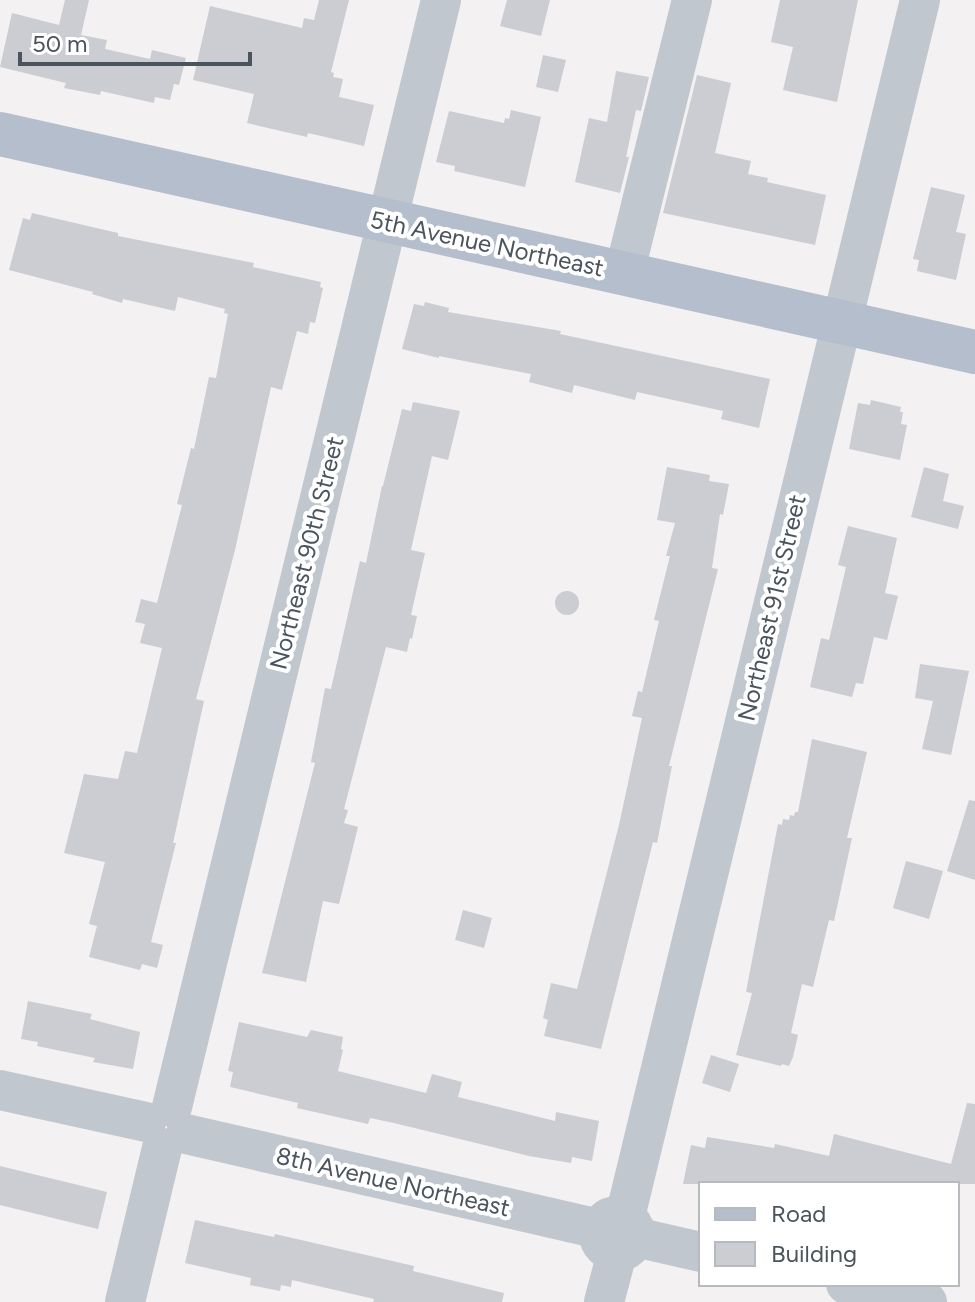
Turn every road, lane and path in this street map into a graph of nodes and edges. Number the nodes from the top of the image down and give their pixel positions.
1 (441, 0) edge
2 (692, 0) edge
3 (920, 0) edge
4 (0, 134) edge
5 (388, 222) junction
6 (624, 274) junction
7 (840, 322) junction
8 (975, 352) edge
9 (0, 1090) edge
10 (167, 1128) junction
11 (619, 1234) junction
12 (699, 1252) edge
13 (855, 1286) edge
14 (125, 1302) edge
15 (604, 1302) edge
16 (927, 1302) edge

1 - 5 street, Northeast 90th Street
2 - 6 street
3 - 7 street, Northeast 91st Street
4 - 5 main road, 5th Avenue Northeast
5 - 6 main road, 5th Avenue Northeast
5 - 10 street, Northeast 90th Street
6 - 7 main road, 5th Avenue Northeast
7 - 8 main road, 5th Avenue Northeast
7 - 11 street, Northeast 91st Street
9 - 10 street, 8th Avenue Northeast
10 - 11 street, 8th Avenue Northeast
10 - 14 street, Northeast 90th Street
11 - 12 street, 8th Avenue Northeast
11 - 15 street, Northeast 91st Street
13 - 16 street

